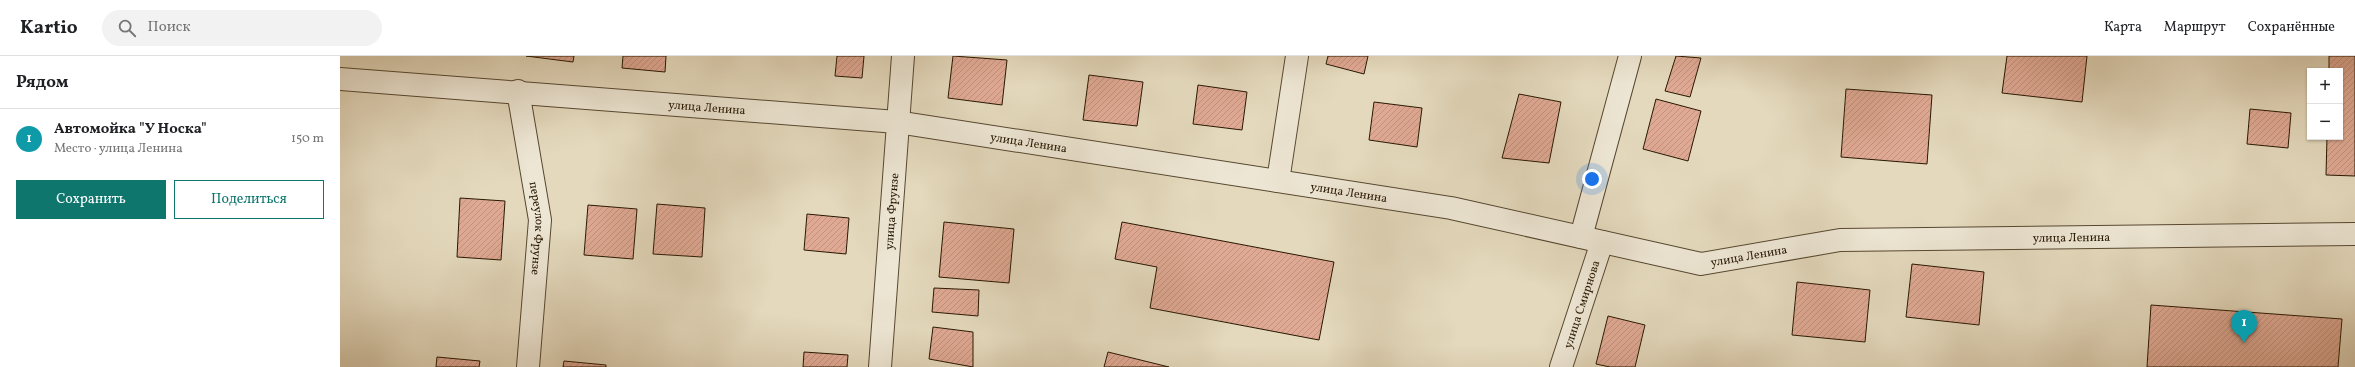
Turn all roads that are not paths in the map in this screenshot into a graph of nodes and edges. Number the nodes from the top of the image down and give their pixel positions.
1 (903, 56) edge
2 (1297, 56) edge
3 (1630, 56) edge
4 (340, 79) edge
5 (518, 91) junction
6 (897, 122) junction
7 (1278, 181) junction
8 (2355, 234) edge
9 (1581, 238) junction
10 (1602, 242) junction
11 (528, 367) edge
12 (880, 367) edge
13 (1561, 367) edge

1 - 6 street, улица Фрунзе
2 - 7 street
3 - 9 street
4 - 5 street, улица Ленина
5 - 6 street, улица Ленина
5 - 11 street, переулок Фрунзе
6 - 7 street, улица Ленина
6 - 12 street, улица Фрунзе
7 - 9 street, улица Ленина
8 - 10 street, улица Ленина
9 - 10 street, улица Ленина
10 - 13 street, улица Смирнова

